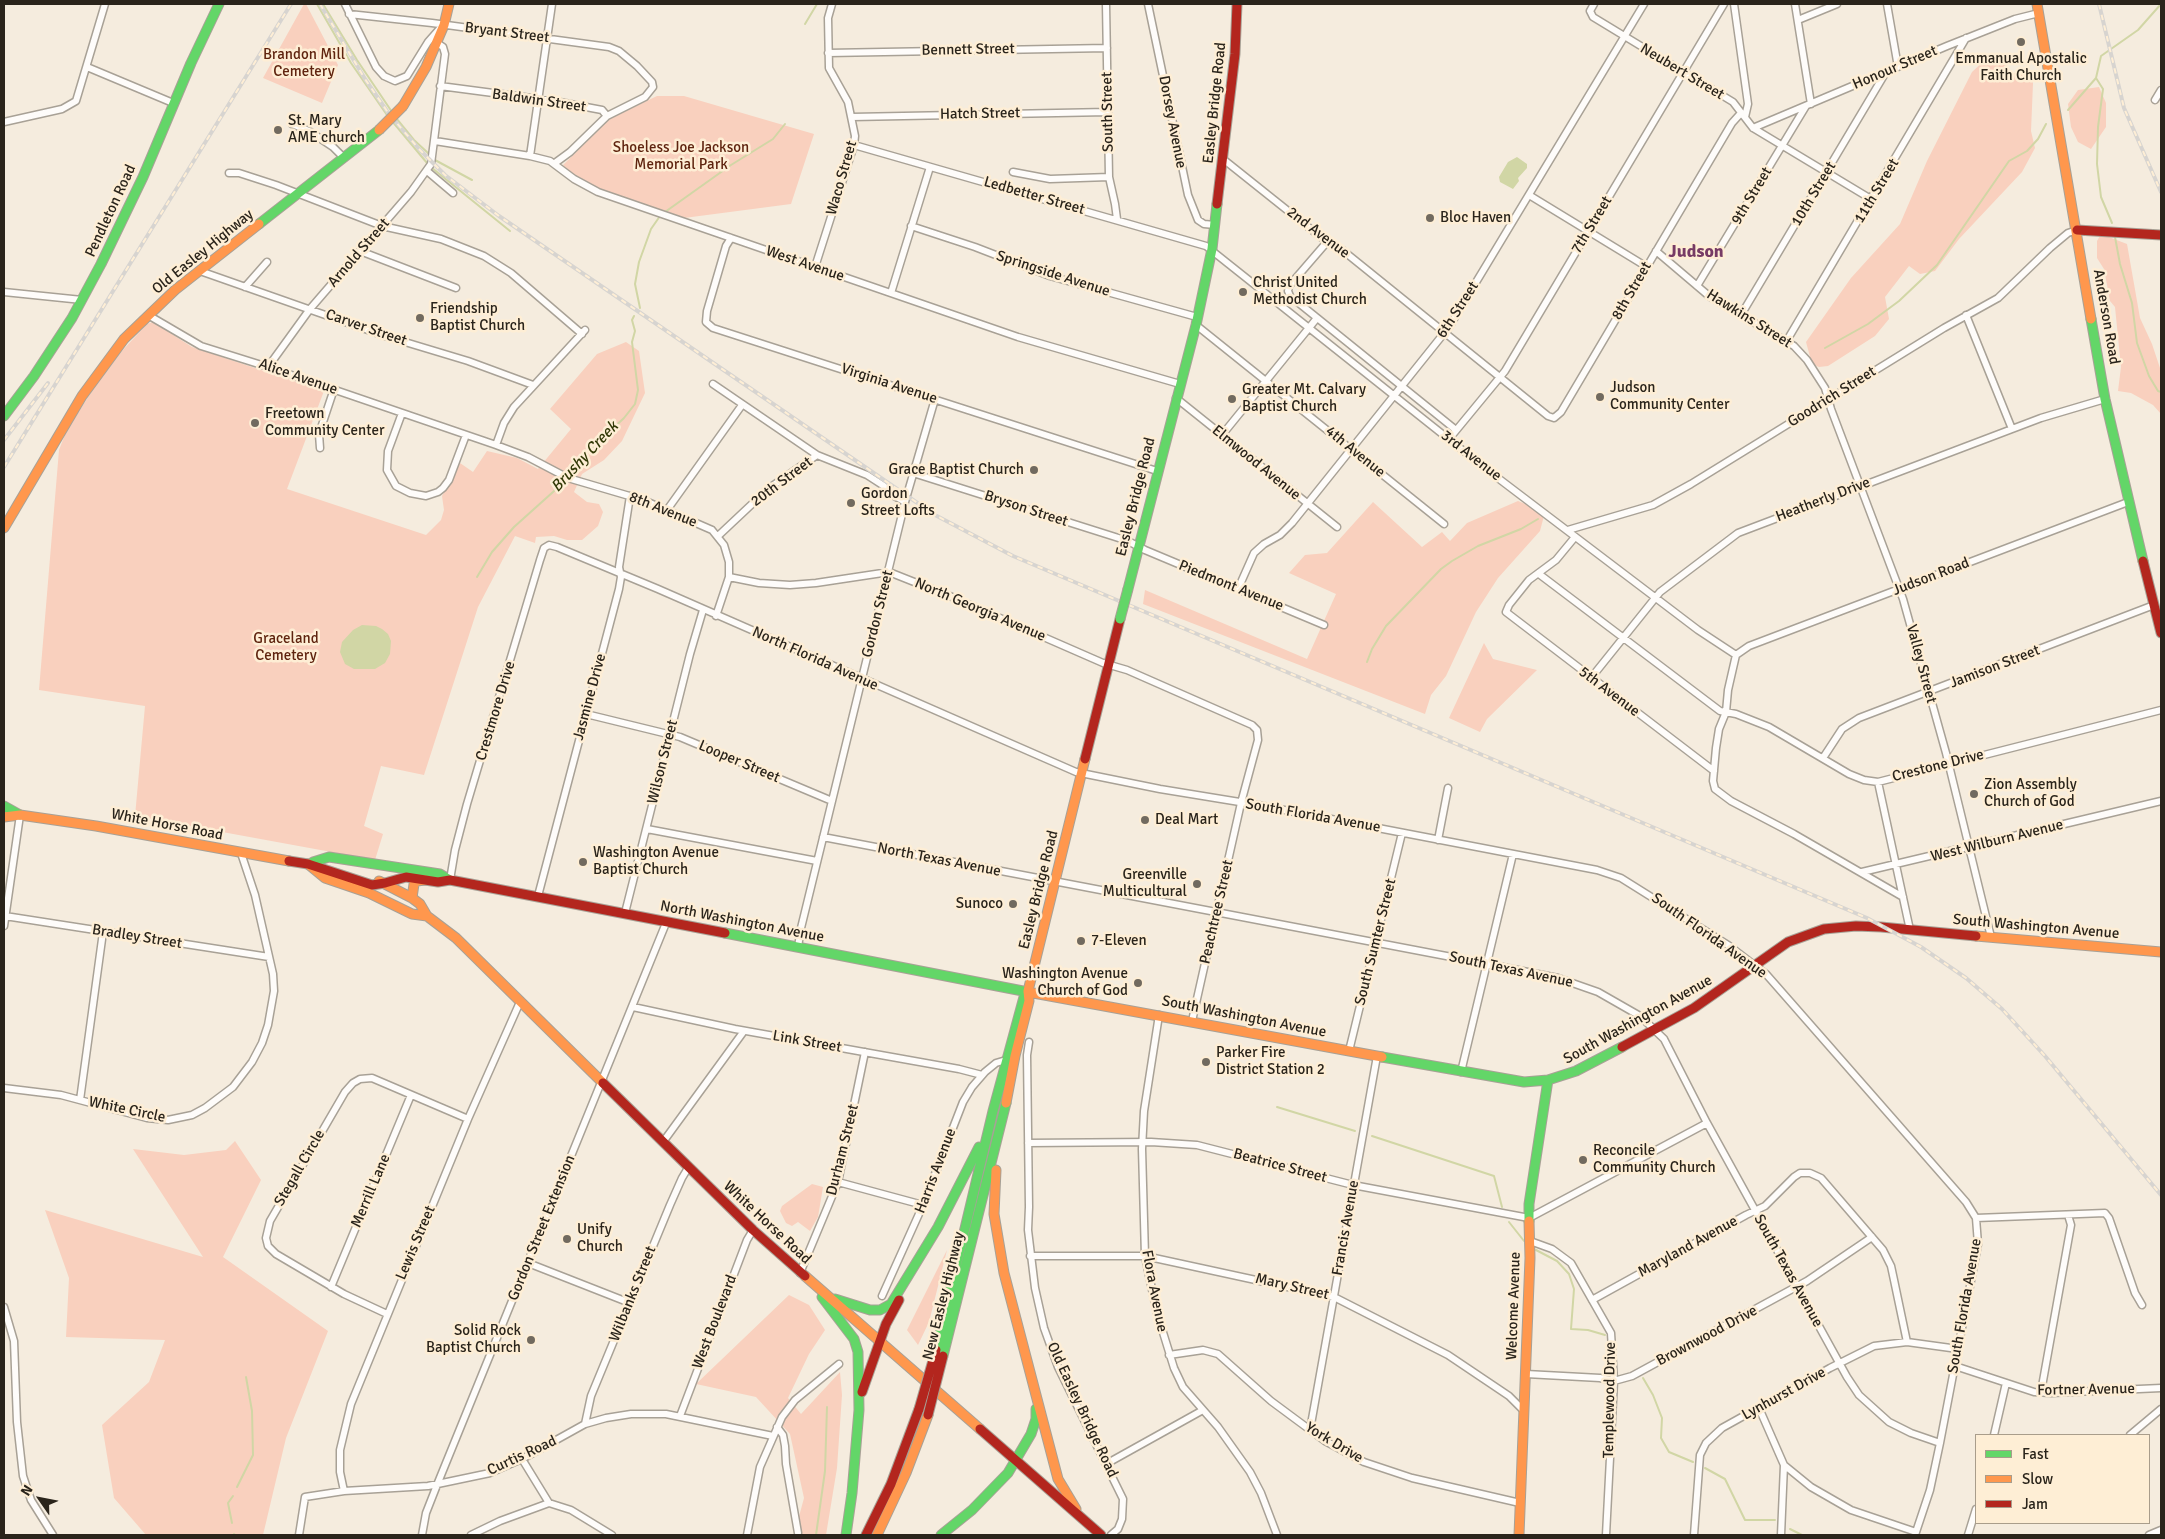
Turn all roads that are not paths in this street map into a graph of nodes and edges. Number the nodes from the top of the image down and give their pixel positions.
1 (105, 4) edge
2 (219, 4) edge
3 (345, 4) edge
4 (449, 4) edge
5 (552, 4) edge
6 (832, 4) edge
7 (1106, 4) edge
8 (1148, 4) edge
9 (1237, 4) edge
10 (1594, 4) edge
11 (1644, 4) edge
12 (1724, 4) edge
13 (1734, 4) edge
14 (1795, 4) edge
15 (1837, 4) edge
16 (1887, 4) edge
17 (2038, 8) edge
18 (349, 14) junction
19 (1798, 20) junction
20 (444, 25) junction
21 (1624, 36) junction
22 (546, 38) junction
23 (1966, 38) junction
24 (437, 43) junction
25 (1107, 48) junction
26 (828, 53) junction
27 (87, 67) junction
28 (1898, 67) junction
29 (1683, 72) junction
30 (1886, 72) junction
31 (652, 83) joint
32 (440, 86) junction
33 (2161, 90) edge
34 (538, 100) junction
35 (2155, 100) dead end
36 (174, 103) junction
37 (1808, 105) junction
38 (1108, 112) junction
39 (1743, 115) junction
40 (607, 116) junction
41 (852, 117) junction
42 (4, 122) edge
43 (292, 124) dead end
44 (1754, 128) junction
45 (434, 141) junction
46 (854, 145) junction
47 (1782, 146) junction
48 (530, 156) junction
49 (344, 158) junction
50 (1223, 159) junction
51 (555, 163) junction
52 (930, 167) junction
53 (428, 171) junction
54 (1013, 172) dead end
55 (1827, 172) junction
56 (229, 173) dead end
57 (1109, 176) junction
58 (453, 193) dead end
59 (298, 195) junction
60 (1529, 195) junction
61 (1871, 199) junction
62 (1117, 219) junction
63 (1215, 225) junction
64 (382, 226) junction
65 (911, 226) junction
66 (2077, 230) junction
67 (1588, 231) junction
68 (2161, 236) edge
69 (731, 238) junction
70 (1327, 242) junction
71 (1212, 249) junction
72 (360, 251) junction
73 (1656, 251) junction
74 (267, 262) dead end
75 (815, 267) junction
76 (1647, 267) junction
77 (200, 271) junction
78 (1697, 286) junction
79 (245, 287) junction
80 (456, 288) dead end
81 (4, 292) edge
82 (891, 293) junction
83 (82, 300) junction
84 (310, 309) junction
85 (148, 315) junction
86 (1742, 315) junction
87 (1966, 315) junction
88 (1317, 318) junction
89 (1196, 321) junction
90 (1309, 327) junction
91 (1445, 333) junction
92 (1786, 342) junction
93 (268, 367) junction
94 (1500, 377) junction
95 (1266, 381) junction
96 (713, 384) dead end
97 (1180, 384) junction
98 (533, 385) junction
99 (1402, 386) junction
100 (334, 389) junction
101 (1395, 395) junction
102 (1176, 398) junction
103 (936, 399) junction
104 (1828, 399) junction
105 (2105, 399) junction
106 (742, 405) junction
107 (402, 413) junction
108 (4, 416) edge
109 (1554, 418) joint
110 (2012, 429) junction
111 (1456, 430) junction
112 (466, 435) junction
113 (1222, 435) junction
114 (1449, 439) junction
115 (496, 445) junction
116 (320, 448) dead end
117 (1351, 450) junction
118 (817, 455) junction
119 (1157, 471) junction
120 (913, 473) junction
121 (565, 477) joint
122 (1860, 486) junction
123 (630, 496) junction
124 (905, 502) junction
125 (2128, 502) junction
126 (1308, 504) junction
127 (667, 510) junction
128 (1444, 524) dead end
129 (1337, 527) dead end
130 (4, 528) edge
131 (1568, 530) junction
132 (718, 536) junction
133 (1576, 537) junction
134 (549, 545) joint
135 (1138, 546) junction
136 (889, 572) junction
137 (620, 573) junction
138 (1539, 574) junction
139 (729, 577) junction
140 (1238, 589) junction
141 (1899, 589) junction
142 (1655, 597) junction
143 (2154, 605) junction
144 (703, 610) junction
145 (716, 616) junction
146 (1324, 625) dead end
147 (2161, 633) edge
148 (1623, 637) junction
149 (1736, 655) junction
150 (1109, 664) junction
151 (1591, 678) junction
152 (862, 679) junction
153 (1928, 692) junction
154 (2161, 710) edge
155 (1726, 712) junction
156 (586, 714) junction
157 (670, 735) junction
158 (1823, 758) junction
159 (1949, 763) junction
160 (1714, 770) junction
161 (1082, 773) junction
162 (1878, 782) junction
163 (1448, 788) dead end
164 (832, 801) junction
165 (2161, 801) edge
166 (1241, 803) junction
167 (4, 806) edge
168 (20, 815) junction
169 (4, 817) edge
170 (646, 829) junction
171 (1402, 833) junction
172 (823, 837) junction
173 (1438, 840) junction
174 (1970, 848) junction
175 (241, 853) junction
176 (1513, 854) junction
177 (817, 861) junction
178 (311, 863) junction
179 (1896, 865) junction
180 (1862, 872) junction
181 (425, 880) junction
182 (450, 880) junction
183 (1055, 882) junction
184 (385, 883) junction
185 (538, 896) junction
186 (1903, 897) junction
187 (412, 898) junction
188 (1217, 912) junction
189 (625, 914) junction
190 (5, 916) junction
191 (427, 916) junction
192 (666, 923) junction
193 (4, 926) edge
194 (1910, 930) junction
195 (103, 932) junction
196 (1991, 937) junction
197 (1376, 942) junction
198 (798, 947) junction
199 (2161, 952) edge
200 (269, 957) junction
201 (1487, 964) junction
202 (1755, 965) junction
203 (1028, 991) junction
204 (520, 1002) junction
205 (633, 1007) junction
206 (1159, 1015) junction
207 (1192, 1021) junction
208 (1655, 1029) junction
209 (744, 1031) junction
210 (1029, 1042) dead end
211 (1350, 1051) junction
212 (866, 1052) junction
213 (1377, 1056) junction
214 (1011, 1058) junction
215 (1461, 1072) junction
216 (982, 1075) junction
217 (1548, 1080) junction
218 (601, 1081) junction
219 (4, 1088) edge
220 (411, 1095) junction
221 (80, 1100) junction
222 (1006, 1101) junction
223 (993, 1111) junction
224 (468, 1119) junction
225 (1707, 1123) junction
226 (663, 1142) junction
227 (1142, 1142) junction
228 (1028, 1143) junction
229 (688, 1168) junction
230 (838, 1182) junction
231 (1354, 1185) junction
232 (923, 1205) junction
233 (1756, 1210) junction
234 (2068, 1215) junction
235 (1529, 1218) junction
236 (1976, 1218) junction
237 (753, 1230) junction
238 (934, 1232) junction
239 (1872, 1237) junction
240 (1530, 1241) junction
241 (1030, 1256) junction
242 (1145, 1256) junction
243 (528, 1262) junction
244 (800, 1273) junction
245 (810, 1281) junction
246 (331, 1287) junction
247 (1797, 1287) junction
248 (882, 1296) dead end
249 (829, 1297) junction
250 (1334, 1297) junction
251 (1592, 1300) junction
252 (630, 1303) junction
253 (2142, 1305) dead end
254 (4, 1307) edge
255 (387, 1314) junction
256 (880, 1341) junction
257 (1907, 1342) junction
258 (1958, 1349) junction
259 (940, 1353) junction
260 (1169, 1355) junction
261 (1839, 1363) junction
262 (838, 1364) dead end
263 (1955, 1366) junction
264 (1526, 1374) junction
265 (1614, 1381) junction
266 (2006, 1383) junction
267 (2161, 1388) edge
268 (2041, 1392) junction
269 (1034, 1393) junction
270 (858, 1403) junction
271 (1759, 1408) junction
272 (2161, 1409) edge
273 (1203, 1410) junction
274 (1524, 1411) junction
275 (680, 1416) junction
276 (585, 1424) junction
277 (777, 1427) junction
278 (1310, 1430) junction
279 (1994, 1434) edge
280 (2131, 1434) edge
281 (772, 1436) junction
282 (1940, 1443) junction
283 (522, 1458) junction
284 (1016, 1460) junction
285 (1106, 1464) junction
286 (1784, 1465) junction
287 (437, 1485) junction
288 (344, 1491) junction
289 (549, 1503) junction
290 (1520, 1503) junction
291 (1975, 1512) edge
292 (1082, 1519) junction
293 (2161, 1530) edge
294 (1915, 1533) edge
295 (798, 1534) dead end
296 (54, 1535) edge
297 (299, 1535) edge
298 (422, 1535) edge
299 (471, 1535) edge
300 (612, 1535) edge
301 (747, 1535) edge
302 (846, 1535) edge
303 (866, 1535) edge
304 (878, 1535) edge
305 (941, 1535) edge
306 (1101, 1535) edge
307 (1111, 1535) edge
308 (1277, 1535) edge
309 (1519, 1535) edge
310 (1606, 1535) edge
311 (1694, 1535) edge
312 (1781, 1535) edge
313 (1968, 1535) edge
314 (2149, 1535) edge

1 - 27 street
2 - 36 main road, Pendleton Road
3 - 18 street
4 - 20 main road, Old Easley Highway
5 - 22 street
6 - 26 street, Waco Street
7 - 25 street, South Street
8 - 63 street, Dorsey Avenue
9 - 50 main road, Easley Bridge Road
10 - 21 street, Neubert Street
11 - 21 street, 6th Street
12 - 29 street, 7th Street
13 - 39 street
14 - 19 street
15 - 19 street
16 - 28 street
17 - 23 street, Honour Street
17 - 66 main road, Anderson Road
18 - 20 street, Bryant Street
18 - 20 street
19 - 37 street
20 - 22 street, Bryant Street
20 - 24 main road, Old Easley Highway
21 - 29 street, Neubert Street
21 - 60 street, 6th Street
22 - 31 street, Bryant Street
22 - 34 street
23 - 28 street, Honour Street
23 - 61 street, 11th Street
24 - 32 street, Arnold Street
24 - 49 main road, Old Easley Highway, bridge
25 - 26 street, Bennett Street
25 - 38 street, South Street
26 - 41 street, Waco Street
27 - 36 street
27 - 42 street
28 - 30 street, Honour Street
29 - 39 street, Neubert Street
29 - 67 street, 7th Street
30 - 37 street, Honour Street
30 - 55 street, 10th Street
31 - 40 street, Baldwin Street
32 - 34 street, Baldwin Street
32 - 45 street, Arnold Street
33 - 35 street
34 - 40 street, Baldwin Street
34 - 48 street
36 - 83 main road, Pendleton Road
37 - 44 street, Honour Street
37 - 47 street, 9th Street
38 - 41 street, Hatch Street
38 - 57 street, South Street
39 - 44 street, Neubert Street
39 - 73 street, 8th Street
40 - 51 street
41 - 46 street, Waco Street
43 - 49 street
44 - 47 street, Neubert Street
45 - 48 street, West Avenue
45 - 53 street, Arnold Street
46 - 52 street, Ledbetter Street
46 - 75 street, Waco Street
47 - 55 street, Neubert Street
47 - 78 street, 9th Street
48 - 51 street, West Avenue
49 - 59 main road, Old Easley Highway
50 - 63 main road, Easley Bridge Road
50 - 70 street, 2nd Avenue
51 - 69 street, West Avenue
52 - 62 street, Ledbetter Street
52 - 65 street
53 - 58 street
53 - 64 street, Arnold Street
54 - 57 street
55 - 61 street, Neubert Street
55 - 86 street, 10th Street
56 - 59 street
57 - 62 street, South Street
59 - 64 street
59 - 77 main road, Old Easley Highway
60 - 67 street
60 - 91 street, 6th Street
61 - 92 street, 11th Street
62 - 71 street, Ledbetter Street
63 - 71 main road, Easley Bridge Road
64 - 72 street, Arnold Street
64 - 98 street
65 - 82 street
65 - 89 street, Springside Avenue
66 - 68 main road
66 - 87 street, Goodrich Street
66 - 105 main road, Anderson Road
67 - 76 street
67 - 94 street, 7th Street
69 - 75 street, West Avenue
69 - 103 street, Virginia Avenue
70 - 88 street, 3rd Avenue
70 - 91 street, 2nd Avenue
71 - 89 main road, Easley Bridge Road
71 - 90 street, 3rd Avenue
72 - 80 street
72 - 84 street, Arnold Street
73 - 76 street, 8th Street
73 - 78 street, Hawkins Street
74 - 79 street
75 - 82 street, West Avenue
76 - 109 street, 8th Street
77 - 79 street, Carver Street
77 - 85 main road, Old Easley Highway
78 - 86 street, Hawkins Street
79 - 84 street, Carver Street
81 - 83 street
82 - 97 street, West Avenue
83 - 108 main road, Pendleton Road
84 - 93 street, Arnold Street
84 - 98 street, Carver Street
85 - 93 street, Alice Avenue
85 - 130 main road, Old Easley Highway
86 - 92 street, Hawkins Street
87 - 104 street, Goodrich Street
87 - 110 street
88 - 90 street
88 - 99 street, 3rd Avenue
89 - 95 street, 4th Avenue
89 - 97 main road, Easley Bridge Road
90 - 95 street
90 - 101 street, 3rd Avenue
91 - 94 street, 2nd Avenue
91 - 99 street, 6th Street
92 - 104 street, Hawkins Street
93 - 100 street, Alice Avenue
94 - 109 street, 2nd Avenue
94 - 111 street, 7th Street
95 - 113 street
95 - 117 street, 4th Avenue
96 - 106 street
97 - 102 main road, Easley Bridge Road
98 - 115 street
99 - 101 street, 6th Street
99 - 111 street, 3rd Avenue
100 - 107 street, Alice Avenue
100 - 116 street
101 - 114 street, 3rd Avenue
101 - 117 street, 6th Street
102 - 113 street, Elmwood Avenue
102 - 119 main road, Easley Bridge Road
103 - 119 street, Virginia Avenue
103 - 120 street, Gordon Street
104 - 122 street, Valley Street
104 - 131 street, Goodrich Street
105 - 110 street, Heatherly Drive
105 - 125 main road, Anderson Road
106 - 118 street
106 - 127 street
107 - 112 street, Alice Avenue
107 - 112 street
110 - 122 street, Heatherly Drive
111 - 114 street, 7th Street
112 - 115 street, Alice Avenue
113 - 126 street, Elmwood Avenue
114 - 131 street, 3rd Avenue
115 - 121 street, Alice Avenue
117 - 126 street, 6th Street
117 - 128 street, 4th Avenue
118 - 124 street, 20th Street
118 - 132 street, 20th Street
119 - 135 main road, Easley Bridge Road
120 - 124 street, Gordon Street
120 - 135 street, Bryson Street
121 - 123 street, 8th Avenue
122 - 141 street, Valley Street
122 - 142 street, Heatherly Drive
123 - 127 street, 8th Avenue
123 - 137 street, Jasmine Drive
124 - 136 street, Gordon Street
125 - 141 street, Judson Road
125 - 143 main road, Anderson Road
126 - 129 street, Elmwood Avenue
126 - 140 street, 6th Street
127 - 132 street, 8th Avenue
131 - 133 street, 3rd Avenue
132 - 139 street
133 - 138 street
133 - 142 street, 3rd Avenue
134 - 137 street, North Florida Avenue
134 - 182 street, Crestmore Drive
135 - 140 street, Piedmont Avenue
135 - 150 main road, Easley Bridge Road, bridge
136 - 139 street, North Georgia Avenue
136 - 150 street, North Georgia Avenue
136 - 152 street, Gordon Street
137 - 144 street, North Florida Avenue
137 - 156 street, Jasmine Drive
138 - 148 street
138 - 151 street, 5th Avenue
139 - 145 street
140 - 146 street, Piedmont Avenue
141 - 149 street, Judson Road
141 - 153 street, Valley Street
142 - 148 street, Heatherly Drive
142 - 149 street, 3rd Avenue
143 - 147 main road, Anderson Road
143 - 153 street, Jamison Street
144 - 145 street, North Florida Avenue
144 - 157 street, Wilson Street
145 - 152 street, North Florida Avenue
148 - 151 street, Heatherly Drive
148 - 155 street
149 - 155 street
150 - 161 main road, Easley Bridge Road
150 - 166 street, North Georgia Avenue
151 - 160 street, 5th Avenue
152 - 161 street, North Florida Avenue
152 - 164 street, Gordon Street
153 - 158 street, Jamison Street
153 - 159 street, Valley Street
154 - 159 street, Crestone Drive
155 - 158 street, Crestone Drive
155 - 160 street
156 - 157 street, Looper Street
156 - 185 street, Jasmine Drive
157 - 164 street, Looper Street
157 - 170 street, Wilson Street
158 - 162 street, Crestone Drive
159 - 162 street, Crestone Drive
159 - 174 street, Valley Street
160 - 180 street
161 - 166 street, South Florida Avenue
161 - 183 main road, Easley Bridge Road
162 - 179 street
163 - 173 street
164 - 172 street, Gordon Street
165 - 174 street, West Wilburn Avenue
166 - 171 street, South Florida Avenue
166 - 188 street, Peachtree Street
167 - 168 main road, White Horse Road
168 - 169 main road, White Horse Road
168 - 175 main road, White Horse Road
168 - 190 street
170 - 177 street
170 - 189 street, Wilson Street
171 - 173 street, South Florida Avenue
171 - 197 street, South Sumter Street
172 - 177 street, Gordon Street
172 - 183 street, North Texas Avenue
173 - 176 street, South Florida Avenue
174 - 179 street, West Wilburn Avenue
174 - 196 street, Valley Street
175 - 178 main road, White Horse Road
175 - 200 street, White Circle
176 - 201 street
176 - 202 street, South Florida Avenue
177 - 198 street, Gordon Street
178 - 182 main road, North Washington Avenue
178 - 184 main road
178 - 191 main road, White Horse Road
179 - 180 street, West Wilburn Avenue
179 - 186 street
180 - 186 street
181 - 182 main road, North Washington Avenue
181 - 184 main road, North Washington Avenue
181 - 187 main road
182 - 185 main road, North Washington Avenue
183 - 188 street, South Texas Avenue
183 - 203 main road, Easley Bridge Road
184 - 187 main road, White Horse Road
185 - 189 main road, North Washington Avenue
186 - 194 street
187 - 191 main road, White Horse Road
188 - 197 street, South Texas Avenue
188 - 207 street, Peachtree Street
189 - 192 main road, North Washington Avenue
190 - 193 street
190 - 195 street, Bradley Street
191 - 204 main road, White Horse Road
192 - 198 main road, North Washington Avenue
192 - 205 street, Gordon Street Extension
194 - 196 main road, South Washington Avenue
194 - 202 main road, South Washington Avenue
195 - 200 street, Bradley Street
195 - 221 street
196 - 199 main road, South Washington Avenue
197 - 201 street, South Texas Avenue
197 - 211 street, South Sumter Street
198 - 203 main road, North Washington Avenue
200 - 221 street, White Circle
201 - 208 street, South Texas Avenue
201 - 215 street
202 - 208 main road, South Washington Avenue
202 - 236 street, South Florida Avenue
203 - 206 main road, South Washington Avenue
203 - 214 main road, Easley Bridge Road
204 - 218 main road, White Horse Road
204 - 224 street, Lewis Street
205 - 209 street, Link Street
205 - 218 street, Gordon Street Extension
206 - 207 main road, South Washington Avenue
206 - 227 street, Flora Avenue
207 - 211 main road, South Washington Avenue
208 - 217 main road, South Washington Avenue
208 - 225 street, South Texas Avenue
209 - 212 street, Link Street
209 - 226 street
210 - 228 street, Old Easley Bridge Road
211 - 213 main road, South Washington Avenue
212 - 216 street, Link Street
212 - 230 street, Durham Street
213 - 215 main road, South Washington Avenue
213 - 231 street, Francis Avenue
214 - 216 street, Harris Avenue
214 - 222 main road, New Easley Highway
214 - 223 main road, New Easley Highway
215 - 217 main road, South Washington Avenue
216 - 232 street, Harris Avenue
217 - 235 main road, Welcome Avenue
218 - 226 main road, White Horse Road
218 - 243 street, Gordon Street Extension
219 - 221 street, White Circle
220 - 224 street, Stegall Circle
220 - 246 street, Merrill Lane
220 - 246 street, Stegall Circle
222 - 259 main road, New Easley Highway
222 - 269 main road
223 - 238 main road
223 - 259 main road, New Easley Highway
224 - 255 street, Lewis Street
225 - 233 street, South Texas Avenue
225 - 235 street
226 - 229 main road, White Horse Road
227 - 228 street, Beatrice Street
227 - 231 street, Beatrice Street
227 - 242 street, Flora Avenue
228 - 241 street, Old Easley Bridge Road
229 - 237 main road, White Horse Road
229 - 252 street, Wilbanks Street
230 - 232 street
230 - 244 street, Durham Street
231 - 235 street, Beatrice Street
231 - 250 street, Francis Avenue
232 - 248 street, Harris Avenue
233 - 239 street, Maryland Avenue
233 - 247 street, South Texas Avenue
233 - 251 street, Maryland Avenue
234 - 236 street
234 - 253 street
234 - 268 street
235 - 240 main road, Welcome Avenue
236 - 258 street, South Florida Avenue
237 - 244 main road, White Horse Road
237 - 275 street, West Boulevard
238 - 249 main road
238 - 256 main road
239 - 247 street, Brownwood Drive
239 - 257 street, Maryland Avenue
240 - 251 street, Templewood Drive
240 - 264 main road, Welcome Avenue
241 - 242 street, Mary Street
241 - 285 street, Old Easley Bridge Road
242 - 250 street, Mary Street
242 - 260 street, Flora Avenue
243 - 252 street
243 - 287 street, Gordon Street Extension
244 - 245 main road, White Horse Road
245 - 249 main road, White Horse Road
245 - 270 main road
246 - 255 street, Stegall Circle
247 - 261 street, South Texas Avenue
247 - 265 street, Brownwood Drive
249 - 256 main road, White Horse Road
250 - 274 street, Mary Street
250 - 278 street, Francis Avenue
251 - 265 street, Templewood Drive
252 - 276 street, Wilbanks Street
254 - 296 street
255 - 288 street, Lewis Street
256 - 270 main road
256 - 284 main road, White Horse Road
257 - 258 street, Lynhurst Drive
257 - 261 street, Lynhurst Drive
258 - 263 street, South Florida Avenue
259 - 303 main road, New Easley Highway, bridge
259 - 304 main road, New Easley Highway, bridge
260 - 273 street, Flora Avenue
260 - 278 street, York Drive
261 - 271 street, Lynhurst Drive
261 - 282 street, South Texas Avenue
262 - 277 street
263 - 266 street, Fortner Avenue
263 - 282 street, South Florida Avenue
264 - 265 street, Brownwood Drive
264 - 274 main road, Welcome Avenue
265 - 310 street, Templewood Drive
266 - 268 street, Fortner Avenue
266 - 279 street
267 - 268 street, Fortner Avenue
269 - 284 main road
269 - 292 main road
270 - 302 main road
271 - 286 street
271 - 311 street, Lynhurst Drive
272 - 280 street
273 - 285 street
273 - 308 street, Flora Avenue
274 - 290 main road, Welcome Avenue
275 - 276 street, Curtis Road
275 - 281 street, Curtis Road
276 - 283 street, Curtis Road
277 - 281 street
277 - 295 street
278 - 290 street, York Drive
281 - 301 street
282 - 294 street, South Florida Avenue
283 - 287 street, Curtis Road
283 - 289 street
284 - 292 main road, White Horse Road
284 - 305 main road
285 - 307 street, Old Easley Bridge Road
286 - 294 street
286 - 312 street
287 - 288 street, Curtis Road
287 - 298 street, Gordon Street Extension
288 - 297 street, Curtis Road
289 - 299 street
289 - 300 street
290 - 309 main road, Welcome Avenue
291 - 313 street
292 - 306 main road, White Horse Road
293 - 314 street

